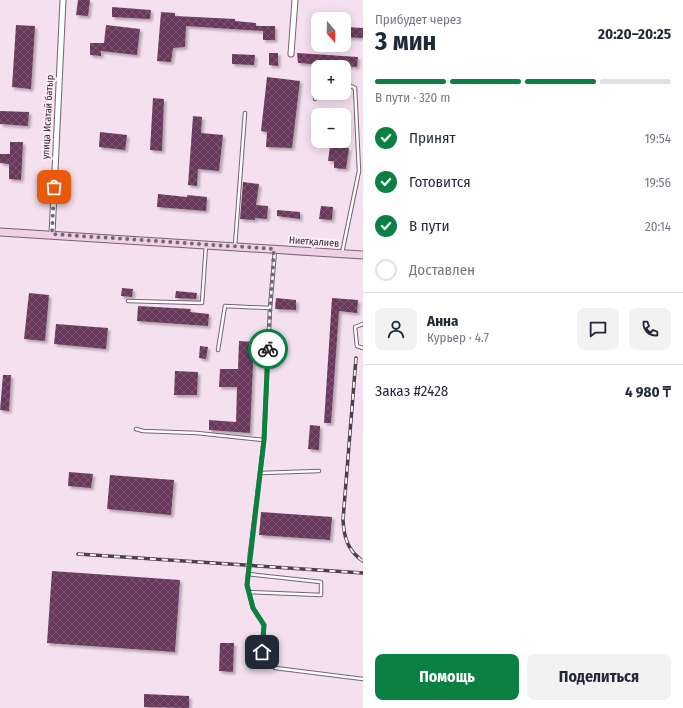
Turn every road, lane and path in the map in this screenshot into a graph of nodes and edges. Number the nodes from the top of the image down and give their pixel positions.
1 (63, 0) edge
2 (295, 0) edge
3 (291, 54) dead end
4 (351, 86) edge
5 (245, 113) dead end
6 (0, 232) edge
7 (52, 234) junction
8 (206, 245) junction
9 (235, 247) junction
10 (274, 249) junction
11 (342, 254) junction
12 (363, 255) edge
13 (128, 301) dead end
14 (270, 308) junction
15 (363, 324) edge
16 (363, 348) edge
17 (218, 350) dead end
18 (136, 429) dead end
19 (264, 440) junction
20 (319, 471) dead end
21 (261, 472) junction
22 (248, 574) junction
23 (249, 592) junction
24 (363, 679) edge

1 - 7 street, улица Исатай батыр
2 - 3 street
4 - 11 lane
5 - 9 lane
6 - 7 street, Ниетқалиев
7 - 8 street, Ниетқалиев
8 - 9 street, Ниетқалиев
8 - 13 lane
9 - 10 street, Ниетқалиев
10 - 11 street, Ниетқалиев
10 - 14 lane
11 - 12 street, Ниетқалиев
14 - 17 lane
14 - 19 lane
15 - 16 lane
18 - 19 lane
19 - 21 lane
20 - 21 lane
21 - 22 lane, bridge
22 - 23 lane
22 - 23 lane
23 - 24 lane

